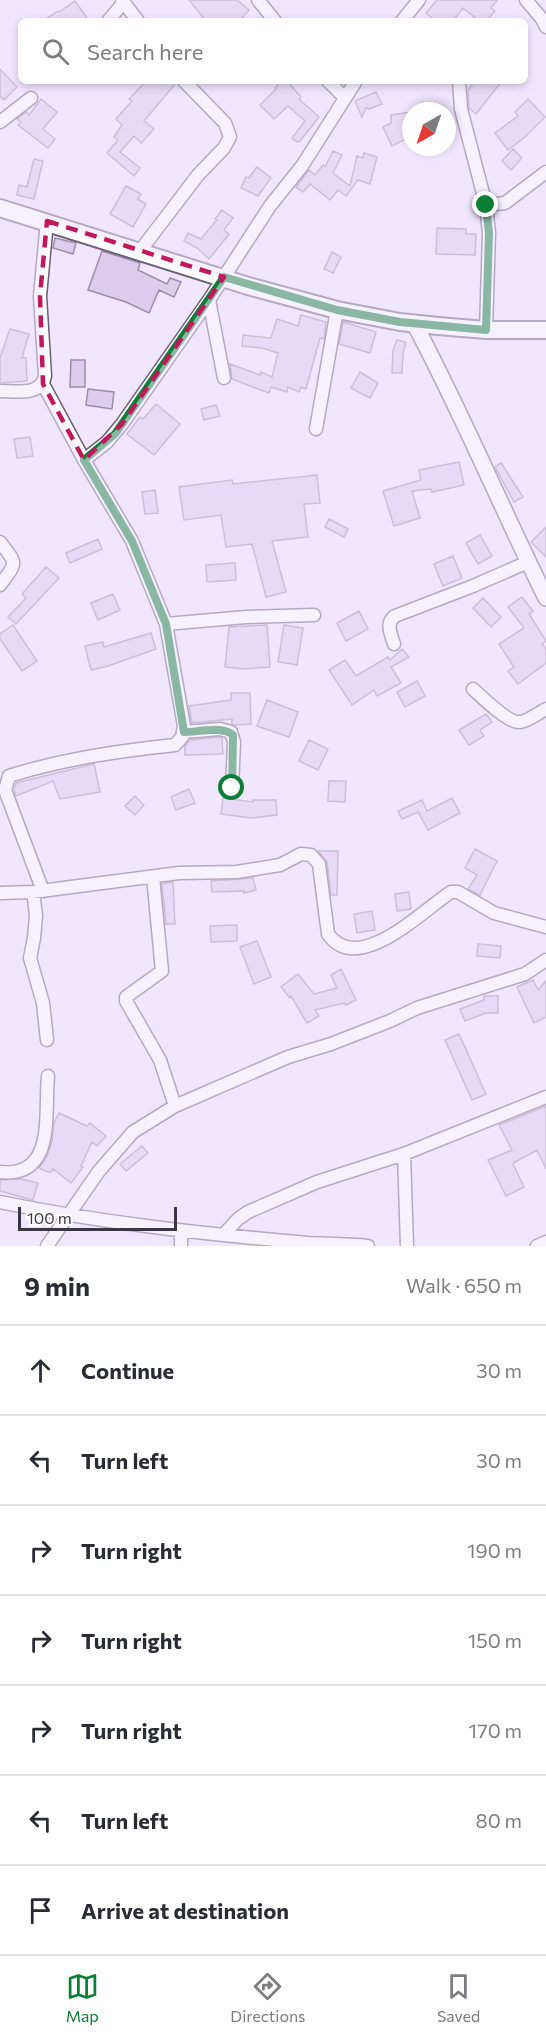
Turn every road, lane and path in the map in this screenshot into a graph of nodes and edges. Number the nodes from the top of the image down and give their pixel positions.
1 (258, 0) edge
2 (419, 0) edge
3 (526, 0) edge
4 (123, 1) edge
5 (110, 18) edge
6 (136, 18) edge
7 (273, 18) edge
8 (409, 18) edge
9 (546, 27) edge
10 (187, 84) edge
11 (331, 84) edge
12 (354, 84) edge
13 (459, 84) edge
14 (31, 98) dead end
15 (345, 98) junction
16 (0, 123) edge
17 (546, 172) edge
18 (486, 205) junction
19 (0, 208) edge
20 (47, 221) junction
21 (140, 251) junction
22 (224, 277) junction
23 (209, 300) junction
24 (337, 310) junction
25 (414, 323) junction
26 (486, 330) junction
27 (546, 330) edge
28 (224, 378) dead end
29 (43, 384) junction
30 (0, 391) edge
31 (316, 429) dead end
32 (84, 460) junction
33 (0, 542) edge
34 (528, 562) junction
35 (0, 585) edge
36 (544, 591) edge
37 (314, 615) dead end
38 (166, 624) junction
39 (394, 644) dead end
40 (473, 689) dead end
41 (546, 709) edge
42 (184, 732) junction
43 (232, 788) dead end
44 (153, 877) junction
45 (38, 892) junction
46 (0, 893) edge
47 (546, 927) edge
48 (546, 960) edge
49 (47, 1040) dead end
50 (48, 1076) dead end
51 (546, 1096) edge
52 (175, 1106) junction
53 (404, 1154) junction
54 (0, 1172) edge
55 (0, 1203) edge
56 (67, 1216) junction
57 (181, 1231) junction
58 (224, 1234) junction
59 (546, 1242) edge
60 (310, 1244) edge
61 (47, 1246) edge
62 (181, 1246) edge
63 (368, 1246) edge
64 (407, 1246) edge
65 (537, 1246) edge

1 - 7 street
2 - 8 street
3 - 9 street
4 - 5 street
4 - 6 street
10 - 21 street
11 - 15 street
12 - 15 street
13 - 18 street
14 - 16 street
15 - 22 street
17 - 18 street
18 - 26 street
19 - 20 main road
20 - 21 main road
20 - 29 street
21 - 22 main road
22 - 23 street
22 - 24 main road
23 - 28 street
23 - 32 street
24 - 25 main road
24 - 31 street
25 - 26 main road
25 - 34 street
26 - 27 main road
29 - 30 street
29 - 32 street
32 - 38 street
33 - 35 street
34 - 36 street
34 - 39 street
37 - 38 street
38 - 42 street
40 - 41 street
42 - 43 street
42 - 45 street
44 - 45 street
44 - 47 street
44 - 52 street
45 - 46 street
45 - 49 street
48 - 52 street
50 - 54 street
51 - 53 street
52 - 56 street
53 - 58 street
53 - 64 street
55 - 56 street
56 - 57 street
56 - 61 street
57 - 58 street
57 - 62 street
58 - 60 street
59 - 65 street
60 - 63 street

